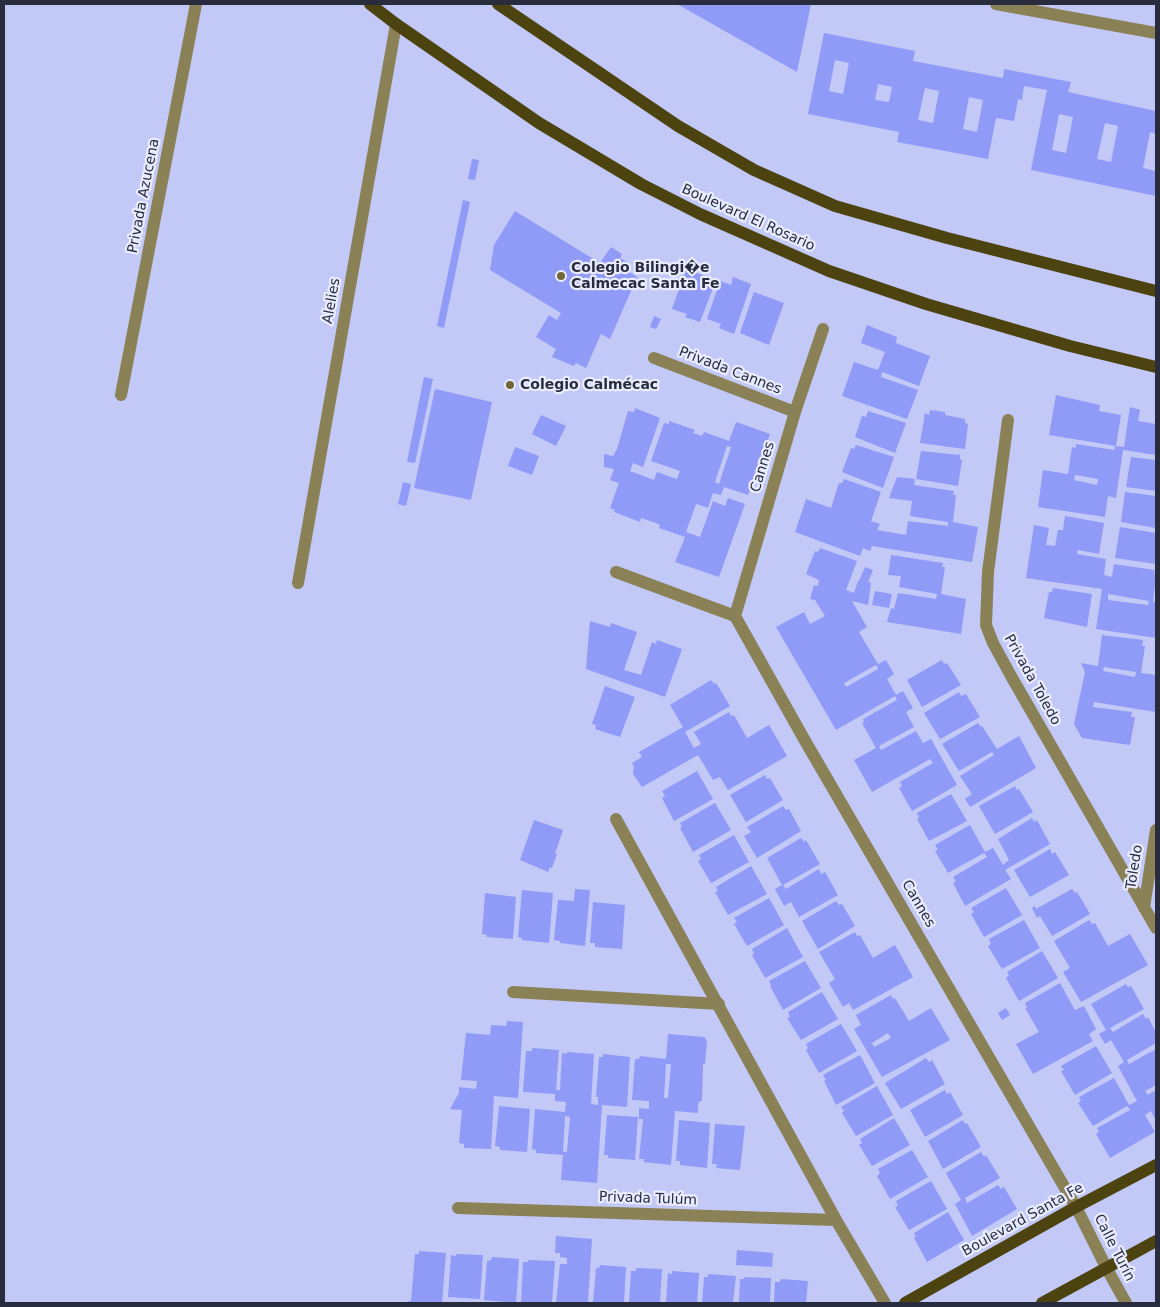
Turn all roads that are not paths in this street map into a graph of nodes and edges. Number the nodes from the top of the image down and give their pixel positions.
1 (196, 4) edge
2 (370, 4) edge
3 (498, 4) edge
4 (996, 4) edge
5 (396, 24) junction
6 (1156, 33) edge
7 (1156, 291) edge
8 (823, 329) dead end
9 (654, 358) dead end
10 (1156, 366) edge
11 (121, 395) dead end
12 (795, 412) junction
13 (1008, 420) dead end
14 (616, 572) dead end
15 (298, 583) dead end
16 (735, 616) junction
17 (616, 819) dead end
18 (1156, 830) edge
19 (1144, 908) junction
20 (1156, 928) edge
21 (513, 992) dead end
22 (719, 1004) junction
23 (1156, 1165) edge
24 (1076, 1207) junction
25 (458, 1208) dead end
26 (836, 1220) junction
27 (1156, 1241) edge
28 (1107, 1269) junction
29 (885, 1303) edge
30 (905, 1303) edge
31 (1042, 1303) edge
32 (1126, 1303) edge

1 - 11 street, Privada Azucena
2 - 5 main road, Boulevard El Rosario
3 - 7 main road
4 - 6 street
5 - 10 main road, Boulevard El Rosario
5 - 15 street, Alelies
8 - 12 street, Cannes
9 - 12 street, Privada Cannes
12 - 16 street, Cannes
13 - 19 street, Privada Toledo
14 - 16 street
16 - 24 street, Cannes
17 - 22 street
18 - 19 street, Toledo
19 - 20 street, Privada Toledo
21 - 22 street
22 - 26 street
23 - 24 main road, Boulevard Santa Fe
24 - 28 street, Calle Turín
24 - 30 main road, Boulevard Santa Fe
25 - 26 street, Privada Tulúm
26 - 29 street
27 - 28 main road
28 - 31 main road
28 - 32 street, Calle Turín

